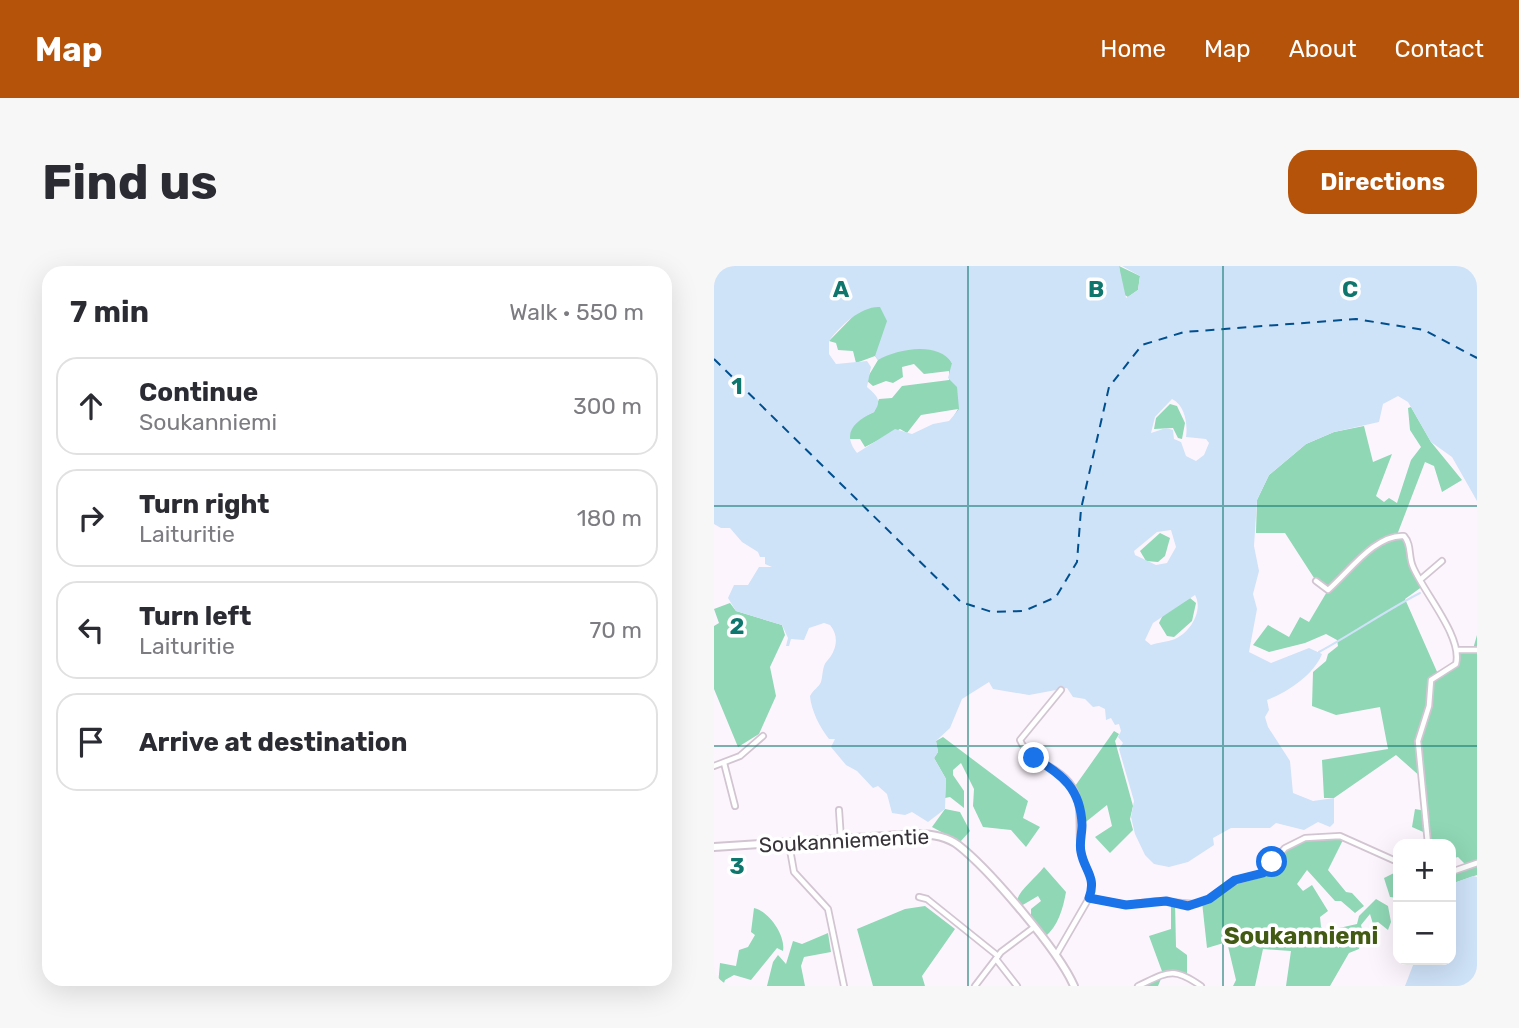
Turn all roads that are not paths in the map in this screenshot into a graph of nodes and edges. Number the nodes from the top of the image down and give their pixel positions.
1 (1442, 561) dead end
2 (1421, 579) junction
3 (1315, 581) dead end
4 (1458, 650) junction
5 (1477, 650) edge
6 (1061, 690) dead end
7 (763, 736) dead end
8 (724, 763) junction
9 (714, 766) edge
10 (736, 806) dead end
11 (839, 810) dead end
12 (1428, 839) edge
13 (841, 840) junction
14 (789, 844) junction
15 (714, 847) edge
16 (1393, 860) edge
17 (1477, 863) edge
18 (1456, 870) edge
19 (919, 897) dead end
20 (1089, 898) junction
21 (1033, 928) junction
22 (1055, 956) junction
23 (997, 958) junction
24 (845, 986) edge
25 (975, 986) edge
26 (1017, 986) edge
27 (1074, 986) edge
28 (1138, 986) edge
29 (1201, 986) edge

1 - 2 street
2 - 3 street
2 - 4 street
4 - 5 street
4 - 12 street
6 - 20 street
7 - 8 street
8 - 9 street
8 - 10 street
11 - 13 street
13 - 14 street, Soukanniementie
13 - 21 street, Soukanniementie
14 - 15 street, Soukanniementie
14 - 24 street
16 - 20 street
17 - 18 street
19 - 23 street
20 - 22 street
21 - 22 street, Soukanniementie
21 - 23 street
22 - 27 street, Soukanniementie
23 - 25 street
23 - 26 street
28 - 29 street

